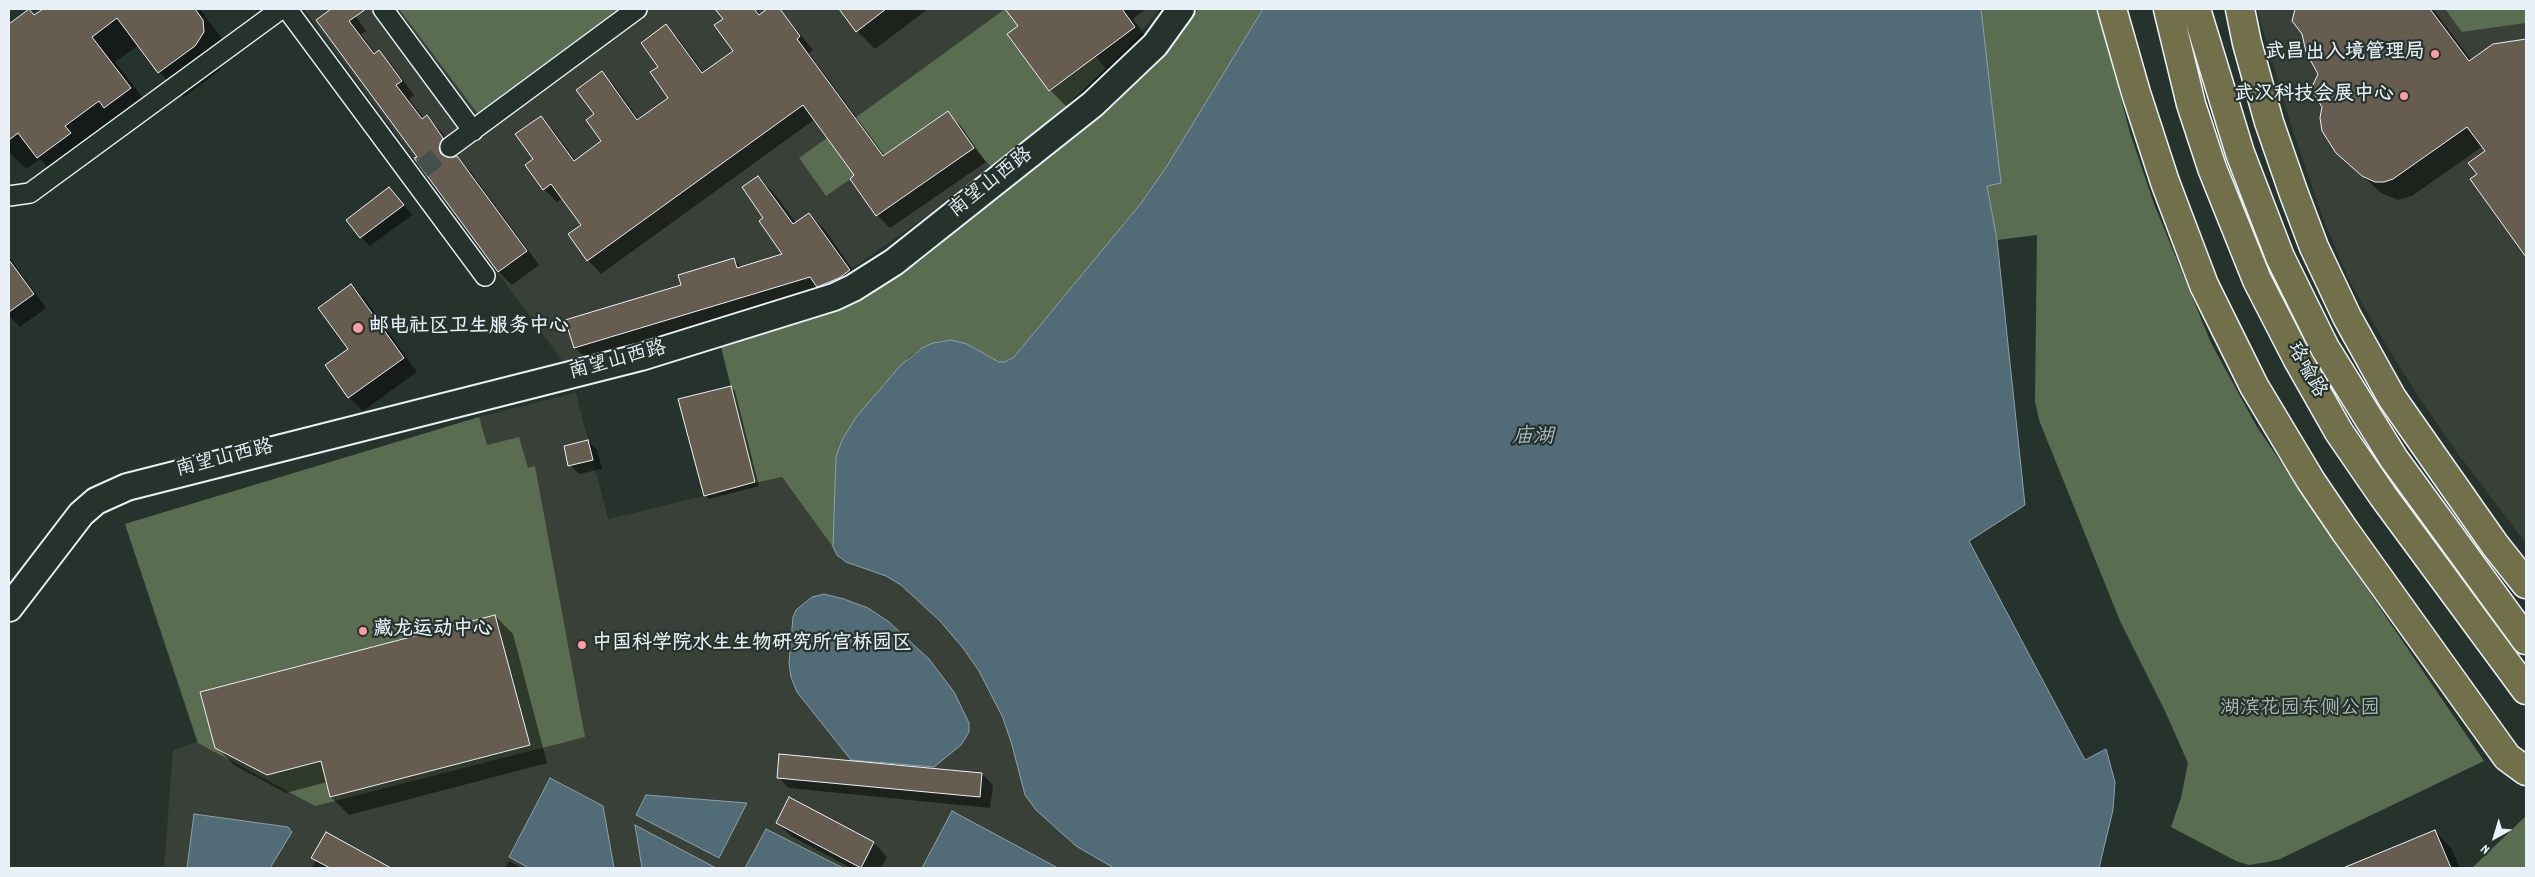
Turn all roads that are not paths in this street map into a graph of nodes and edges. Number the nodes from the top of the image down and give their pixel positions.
1 (281, 9) edge
2 (287, 9) edge
3 (383, 9) edge
4 (637, 9) edge
5 (1181, 9) edge
6 (2112, 9) edge
7 (2168, 9) edge
8 (2196, 9) edge
9 (2240, 9) edge
10 (473, 130) junction
11 (450, 147) tunnel mouth
12 (9, 196) edge
13 (485, 276) dead end
14 (2526, 584) edge
15 (9, 608) edge
16 (2526, 640) edge
17 (2526, 690) edge
18 (2526, 771) edge

1 - 12 street
2 - 13 street
3 - 10 street
4 - 10 street
5 - 15 street, 南望山西路
6 - 18 main road
7 - 17 main road, 珞喻路
8 - 16 main road, 珞喻路
9 - 14 main road
10 - 11 street

